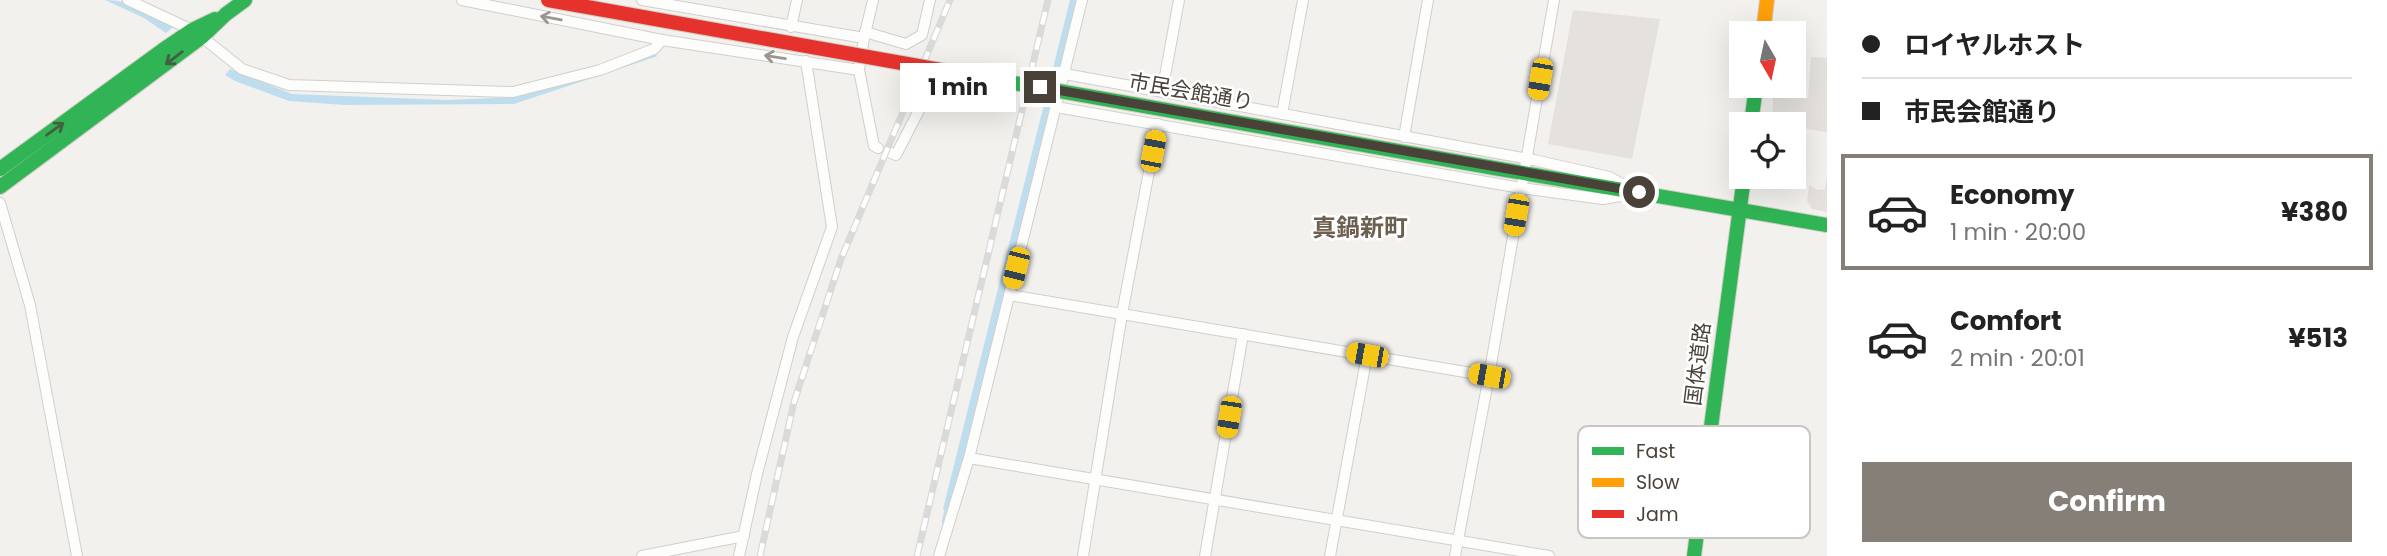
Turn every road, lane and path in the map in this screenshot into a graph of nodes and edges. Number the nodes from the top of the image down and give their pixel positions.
1 (128, 0) edge
2 (245, 0) edge
3 (461, 0) edge
4 (548, 0) edge
5 (642, 0) edge
6 (797, 0) edge
7 (873, 0) edge
8 (930, 0) edge
9 (1082, 0) edge
10 (1179, 0) edge
11 (1303, 0) edge
12 (1429, 0) edge
13 (1554, 0) edge
14 (1767, 0) edge
15 (1764, 21) edge
16 (791, 27) junction
17 (197, 34) junction
18 (865, 35) junction
19 (662, 40) junction
20 (806, 61) junction
21 (859, 70) junction
22 (1065, 74) junction
23 (934, 80) dead end
24 (1163, 92) junction
25 (1056, 107) junction
26 (1282, 114) junction
27 (1158, 124) junction
28 (1404, 137) junction
29 (878, 148) dead end
30 (891, 153) dead end
31 (1525, 166) junction
32 (0, 169) edge
33 (1, 185) edge
34 (1521, 188) junction
35 (1743, 189) edge
36 (1639, 192) junction
37 (0, 203) edge
38 (1740, 210) junction
39 (1827, 225) edge
40 (1009, 295) junction
41 (1122, 314) junction
42 (1243, 334) junction
43 (1367, 355) junction
44 (1489, 376) junction
45 (1711, 426) edge
46 (969, 458) junction
47 (1096, 479) junction
48 (1216, 499) junction
49 (1337, 519) junction
50 (744, 536) junction
51 (1696, 538) edge
52 (1458, 540) junction
53 (77, 556) edge
54 (642, 556) edge
55 (739, 556) edge
56 (939, 556) edge
57 (1083, 556) edge
58 (1205, 556) edge
59 (1330, 556) edge
60 (1455, 556) edge
61 (1549, 556) edge
62 (1694, 556) edge

1 - 17 street
2 - 17 street
19 -> 3 street
4 - 31 street, 市民会館通り, bridge
5 - 16 street
6 - 16 street
7 - 18 street
8 - 18 street
9 - 22 street
10 - 24 street
11 - 26 street
12 - 28 street
13 - 31 street
14 - 15 street
16 - 18 street
17 - 19 street
32 -> 17 street
17 -> 33 street
18 - 21 street
20 -> 19 street
20 - 21 street
20 - 50 street
21 - 29 street
22 - 24 street
22 - 25 street
23 - 30 street
24 - 26 street
25 - 27 street
25 - 40 street
26 - 28 street
27 - 34 street
27 - 41 street
28 - 31 street
31 - 34 street
31 - 36 street, 市民会館通り
34 - 36 street
34 - 44 street
35 - 38 street, 国体道路
36 - 38 street, 市民会館通り
37 - 53 street
38 - 39 street, 市民会館通り
38 - 45 street, 国体道路
40 - 41 street
40 - 46 street
41 - 42 street
41 - 47 street
42 - 43 street
42 - 48 street
43 - 44 street
43 - 49 street
44 - 52 street
46 - 47 street
46 - 56 street
47 - 48 street
47 - 57 street
48 - 49 street
48 - 58 street
49 - 52 street
49 - 59 street
50 - 54 street
50 - 55 street
51 - 62 street, 国体道路
52 - 60 street
52 - 61 street

